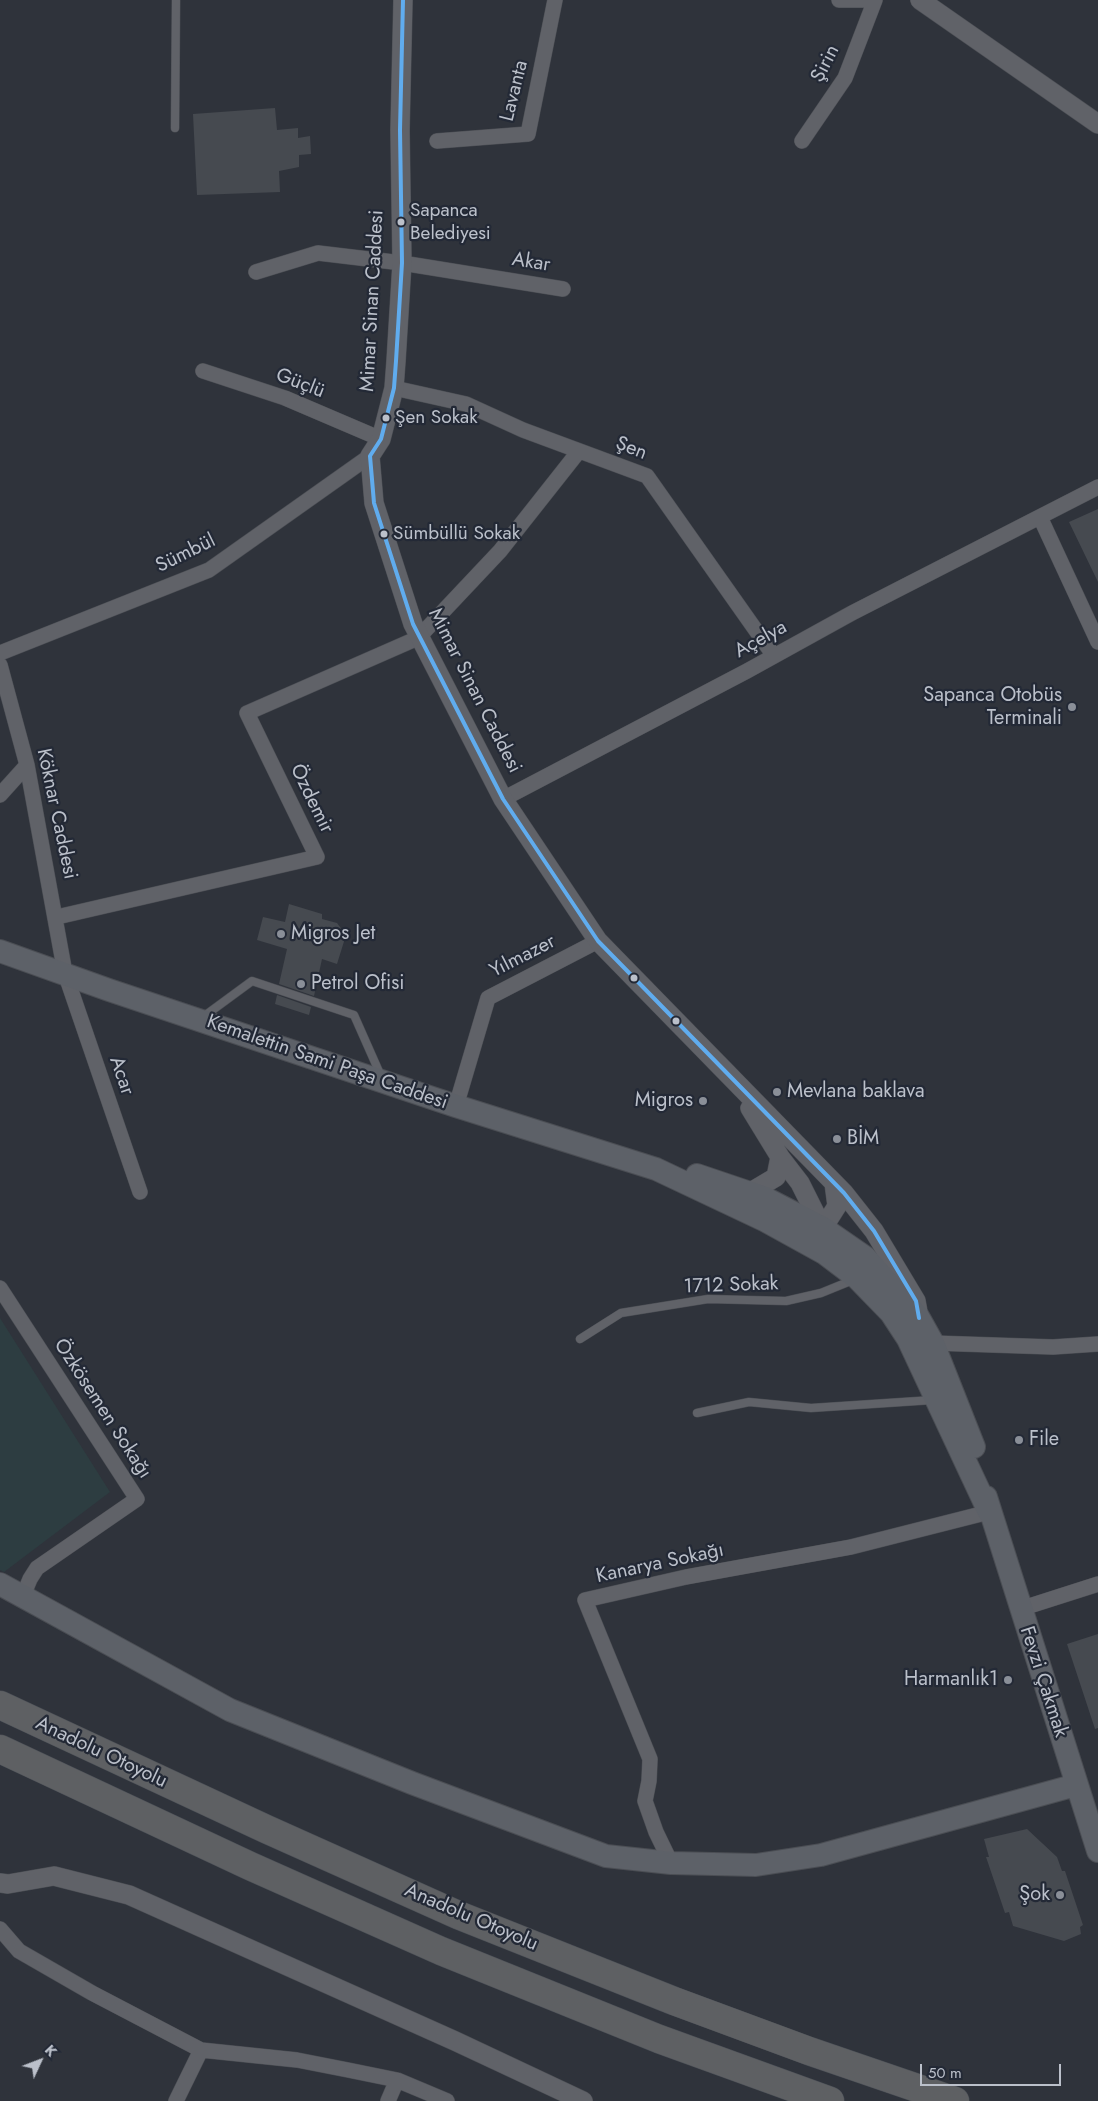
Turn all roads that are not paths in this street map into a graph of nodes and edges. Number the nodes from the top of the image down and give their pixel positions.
1 (176, 0) edge
2 (403, 0) edge
3 (555, 0) edge
4 (839, 0) edge
5 (863, 0) edge
6 (876, 0) edge
7 (920, 0) edge
8 (1098, 124) edge
9 (176, 128) dead end
10 (436, 141) dead end
11 (802, 141) dead end
12 (402, 263) junction
13 (256, 272) dead end
14 (563, 289) dead end
15 (203, 371) dead end
16 (394, 388) junction
17 (381, 439) junction
18 (579, 451) junction
19 (370, 456) junction
20 (1098, 488) edge
21 (1040, 517) junction
22 (418, 638) junction
23 (1098, 642) edge
24 (0, 653) edge
25 (774, 656) junction
26 (0, 666) edge
27 (28, 765) junction
28 (0, 795) edge
29 (503, 799) junction
30 (57, 917) junction
31 (598, 941) junction
32 (0, 951) edge
33 (65, 973) junction
34 (199, 1020) junction
35 (717, 1065) junction
36 (383, 1081) junction
37 (456, 1106) junction
38 (780, 1157) junction
39 (656, 1169) junction
40 (834, 1183) junction
41 (140, 1192) dead end
42 (750, 1193) junction
43 (823, 1228) junction
44 (795, 1237) junction
45 (837, 1263) junction
46 (857, 1278) junction
47 (0, 1288) edge
48 (919, 1318) junction
49 (580, 1339) dead end
50 (933, 1343) junction
51 (1098, 1344) edge
52 (937, 1400) junction
53 (697, 1413) dead end
54 (989, 1512) junction
55 (0, 1584) edge
56 (1098, 1584) edge
57 (24, 1596) junction
58 (1020, 1609) junction
59 (0, 1705) edge
60 (0, 1749) edge
61 (1076, 1785) junction
62 (1098, 1851) edge
63 (671, 1863) junction
64 (0, 1883) edge
65 (0, 1929) edge
66 (201, 2050) junction
67 (397, 2080) junction
68 (176, 2101) edge
69 (388, 2101) edge
70 (447, 2101) edge
71 (583, 2101) edge
72 (830, 2101) edge
73 (955, 2101) edge

1 - 9 lane
2 - 12 street, Mimar Sinan Caddesi
3 - 10 street, Lavanta
4 - 5 street
6 - 11 street, Şirin
7 - 8 street
12 - 13 street, Akar
12 - 14 street, Akar
12 - 16 street, Mimar Sinan Caddesi
15 - 17 street, Güçlü
16 - 17 street, Mimar Sinan Caddesi
16 - 18 street, Şen
17 - 19 street, Mimar Sinan Caddesi
18 - 22 street
18 - 25 street, Şen
19 - 22 street, Mimar Sinan Caddesi
19 - 24 street, Sümbül
20 - 21 street, Açelya
21 - 23 street
21 - 25 street, Açelya
22 - 29 street, Mimar Sinan Caddesi
22 - 30 street, Özdemir
25 - 29 street, Açelya
26 - 27 street, Köknar Caddesi
27 - 28 street
27 - 30 street, Köknar Caddesi
29 - 31 street, Mimar Sinan Caddesi
30 - 33 street, Köknar Caddesi
31 - 35 street, Mimar Sinan Caddesi
31 - 37 street, Yılmazer
32 - 33 main road, Kemalettin Sami Paşa Caddesi
33 - 34 main road, Kemalettin Sami Paşa Caddesi
33 - 41 street, Acar
34 - 36 main road, Kemalettin Sami Paşa Caddesi
34 - 36 lane
35 - 38 street
35 - 40 street
36 - 37 main road, Kemalettin Sami Paşa Caddesi
37 - 39 main road, Kemalettin Sami Paşa Caddesi
38 - 42 street
38 - 43 street
39 - 42 main road, Kemalettin Sami Paşa Caddesi
39 - 44 main road, Kemalettin Sami Paşa Caddesi
40 - 43 street
40 - 48 street
42 - 43 main road, Kemalettin Sami Paşa Caddesi
43 - 44 street
43 - 45 street
43 - 48 main road, Kemalettin Sami Paşa Caddesi
44 - 45 main road, Kemalettin Sami Paşa Caddesi
45 - 46 main road, Kemalettin Sami Paşa Caddesi
46 - 49 lane, 1712 Sokak
46 - 52 main road, Kemalettin Sami Paşa Caddesi
47 - 57 street, Özkösemen Sokağı
48 - 50 main road, Kemalettin Sami Paşa Caddesi
50 - 51 street
50 - 54 main road, Kemalettin Sami Paşa Caddesi
52 - 53 lane
52 - 54 main road, Kemalettin Sami Paşa Caddesi
54 - 58 main road, Fevzi Çakmak
54 - 63 street, Kanarya Sokağı
55 - 57 main road
56 - 58 street
57 - 63 main road
58 - 61 main road, Fevzi Çakmak
59 - 73 highway, Anadolu Otoyolu
60 - 72 highway, Anadolu Otoyolu
61 - 62 main road, Fevzi Çakmak
61 - 63 main road
64 - 71 street
65 - 66 street
66 - 67 street
66 - 68 street
67 - 69 street
67 - 70 street

